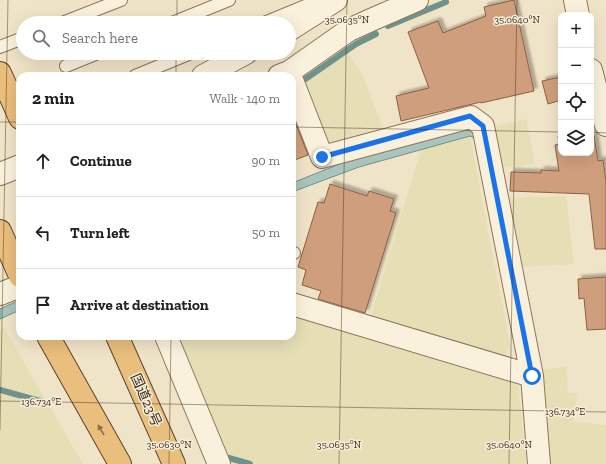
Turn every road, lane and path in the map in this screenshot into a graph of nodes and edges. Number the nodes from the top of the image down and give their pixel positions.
1 (121, 0) edge
2 (229, 0) edge
3 (320, 0) edge
4 (336, 0) edge
5 (417, 0) edge
6 (574, 0) edge
7 (577, 12) edge
8 (80, 16) edge
9 (189, 16) edge
10 (281, 16) edge
11 (296, 26) edge
12 (16, 41) edge
13 (0, 47) edge
14 (81, 60) edge
15 (174, 60) edge
16 (233, 60) edge
17 (66, 66) dead end
18 (145, 72) edge
19 (210, 72) edge
20 (293, 72) edge
21 (0, 73) edge
22 (594, 83) edge
23 (296, 95) edge
24 (16, 109) edge
25 (606, 125) edge
26 (16, 168) edge
27 (0, 174) edge
28 (0, 231) edge
29 (16, 267) edge
30 (16, 288) edge
31 (0, 294) edge
32 (296, 305) edge
33 (50, 340) edge
34 (119, 340) edge
35 (168, 340) edge
36 (524, 374) junction
37 (120, 464) edge
38 (174, 464) edge
39 (219, 464) edge
40 (539, 464) edge

1 - 8 lane
2 - 9 lane
3 - 10 lane
4 - 11 street
5 - 20 street
6 - 7 street
12 - 13 lane
14 - 17 lane
15 - 18 lane
16 - 19 street
21 - 24 highway
22 - 25 street
23 - 36 street
26 - 27 street
28 - 29 highway
30 - 31 street
32 - 36 street
37 -> 33 highway
34 - 38 highway, 国道23号
35 - 39 street
36 - 40 street

